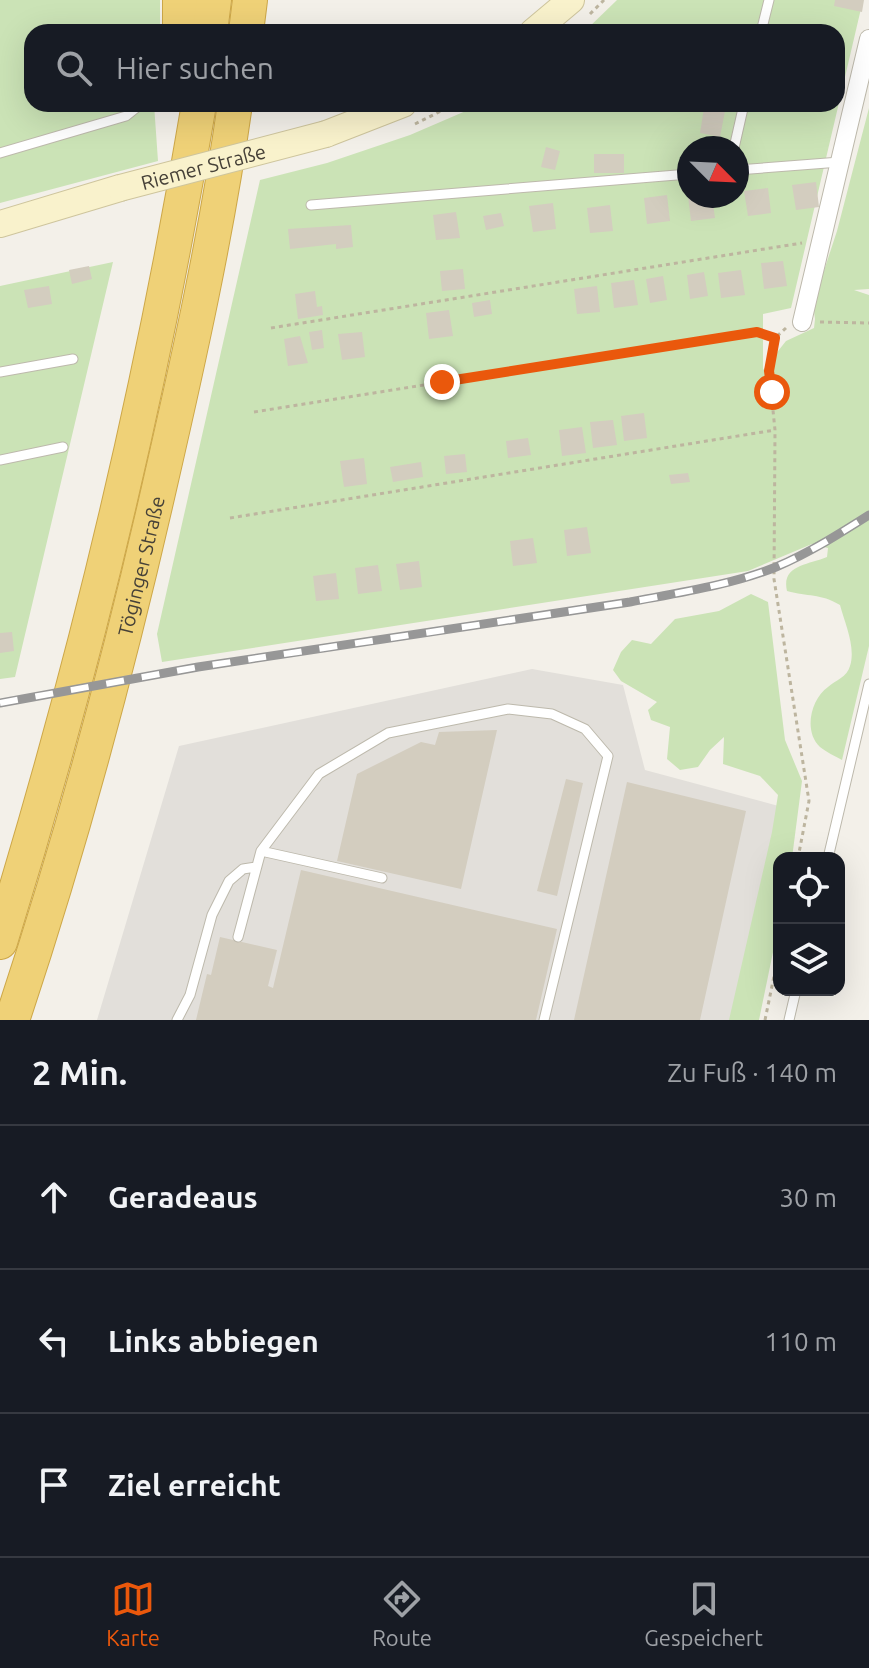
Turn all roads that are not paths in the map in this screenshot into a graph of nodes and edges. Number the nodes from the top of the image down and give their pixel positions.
1 (214, 0) edge
2 (250, 0) edge
3 (571, 0) edge
4 (769, 0) edge
5 (211, 24) edge
6 (247, 24) edge
7 (542, 24) edge
8 (763, 24) edge
9 (869, 39) edge
10 (131, 112) edge
11 (178, 112) edge
12 (198, 112) edge
13 (234, 112) edge
14 (382, 112) edge
15 (742, 112) edge
16 (737, 136) edge
17 (0, 153) edge
18 (840, 162) junction
19 (749, 169) edge
20 (677, 175) edge
21 (311, 205) dead end
22 (0, 224) edge
23 (175, 246) junction
24 (802, 322) road end
25 (73, 359) dead end
26 (0, 372) edge
27 (63, 447) dead end
28 (0, 460) edge
29 (869, 684) edge
30 (261, 851) junction
31 (829, 852) edge
32 (256, 867) junction
33 (382, 878) dead end
34 (238, 937) dead end
35 (0, 942) edge
36 (795, 996) edge
37 (12, 1020) edge
38 (177, 1020) edge
39 (544, 1020) edge
40 (789, 1020) edge

1 - 5 highway
2 - 6 highway
3 - 7 street
4 - 8 lane
9 - 18 street
10 - 17 lane
11 - 23 highway
12 - 23 highway, Töginger Straße
13 - 37 highway, Töginger Straße
14 - 22 street, Riemer Straße, bridge
15 - 16 lane
18 - 19 lane
18 - 24 street
20 - 21 lane
23 - 35 highway, Töginger Straße
25 - 26 lane
27 - 28 lane
29 - 31 lane
30 - 32 lane
30 - 33 lane
30 - 39 lane
32 - 34 lane
32 - 38 lane
36 - 40 lane

